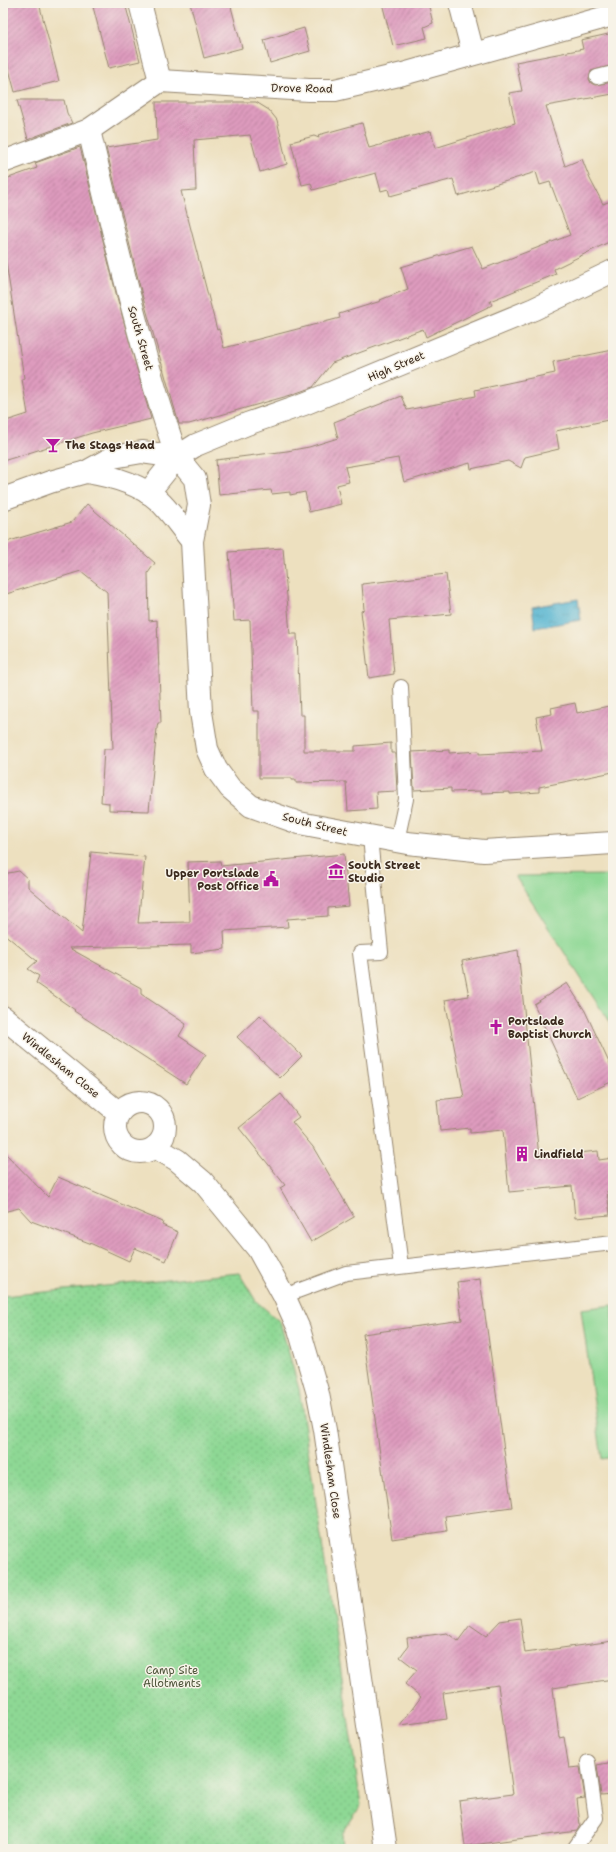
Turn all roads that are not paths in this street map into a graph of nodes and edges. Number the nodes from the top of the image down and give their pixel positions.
1 (140, 3) edge
2 (460, 3) edge
3 (613, 15) edge
4 (473, 53) junction
5 (613, 73) edge
6 (597, 77) dead end
7 (160, 81) junction
8 (89, 130) junction
9 (3, 162) edge
10 (613, 271) edge
11 (177, 457) junction
12 (86, 472) junction
13 (148, 493) junction
14 (3, 499) edge
15 (192, 541) junction
16 (401, 687) dead end
17 (370, 837) junction
18 (397, 841) junction
19 (613, 843) edge
20 (3, 1017) edge
21 (119, 1114) junction
22 (155, 1147) junction
23 (613, 1243) edge
24 (402, 1266) junction
25 (284, 1296) junction
26 (588, 1762) dead end
27 (386, 1849) edge
28 (574, 1849) edge

1 - 7 street
2 - 4 street
3 - 4 street, Drove Road
4 - 7 street, Drove Road
5 - 6 lane
7 - 8 street
8 - 9 street
8 - 11 street, South Street
10 - 11 street, High Street
11 - 12 street
11 - 13 street, High Street
11 - 15 street, South Street
12 - 13 street
12 - 14 street
13 - 15 street
15 - 17 street, South Street
16 - 18 lane
17 - 18 street, South Street
17 - 24 lane
18 - 19 street, South Street
20 - 21 street, Windlesham Close
21 - 22 street
21 - 22 street
22 - 25 street, Windlesham Close
23 - 24 lane
24 - 25 lane
25 - 27 street, Windlesham Close
26 - 28 lane

